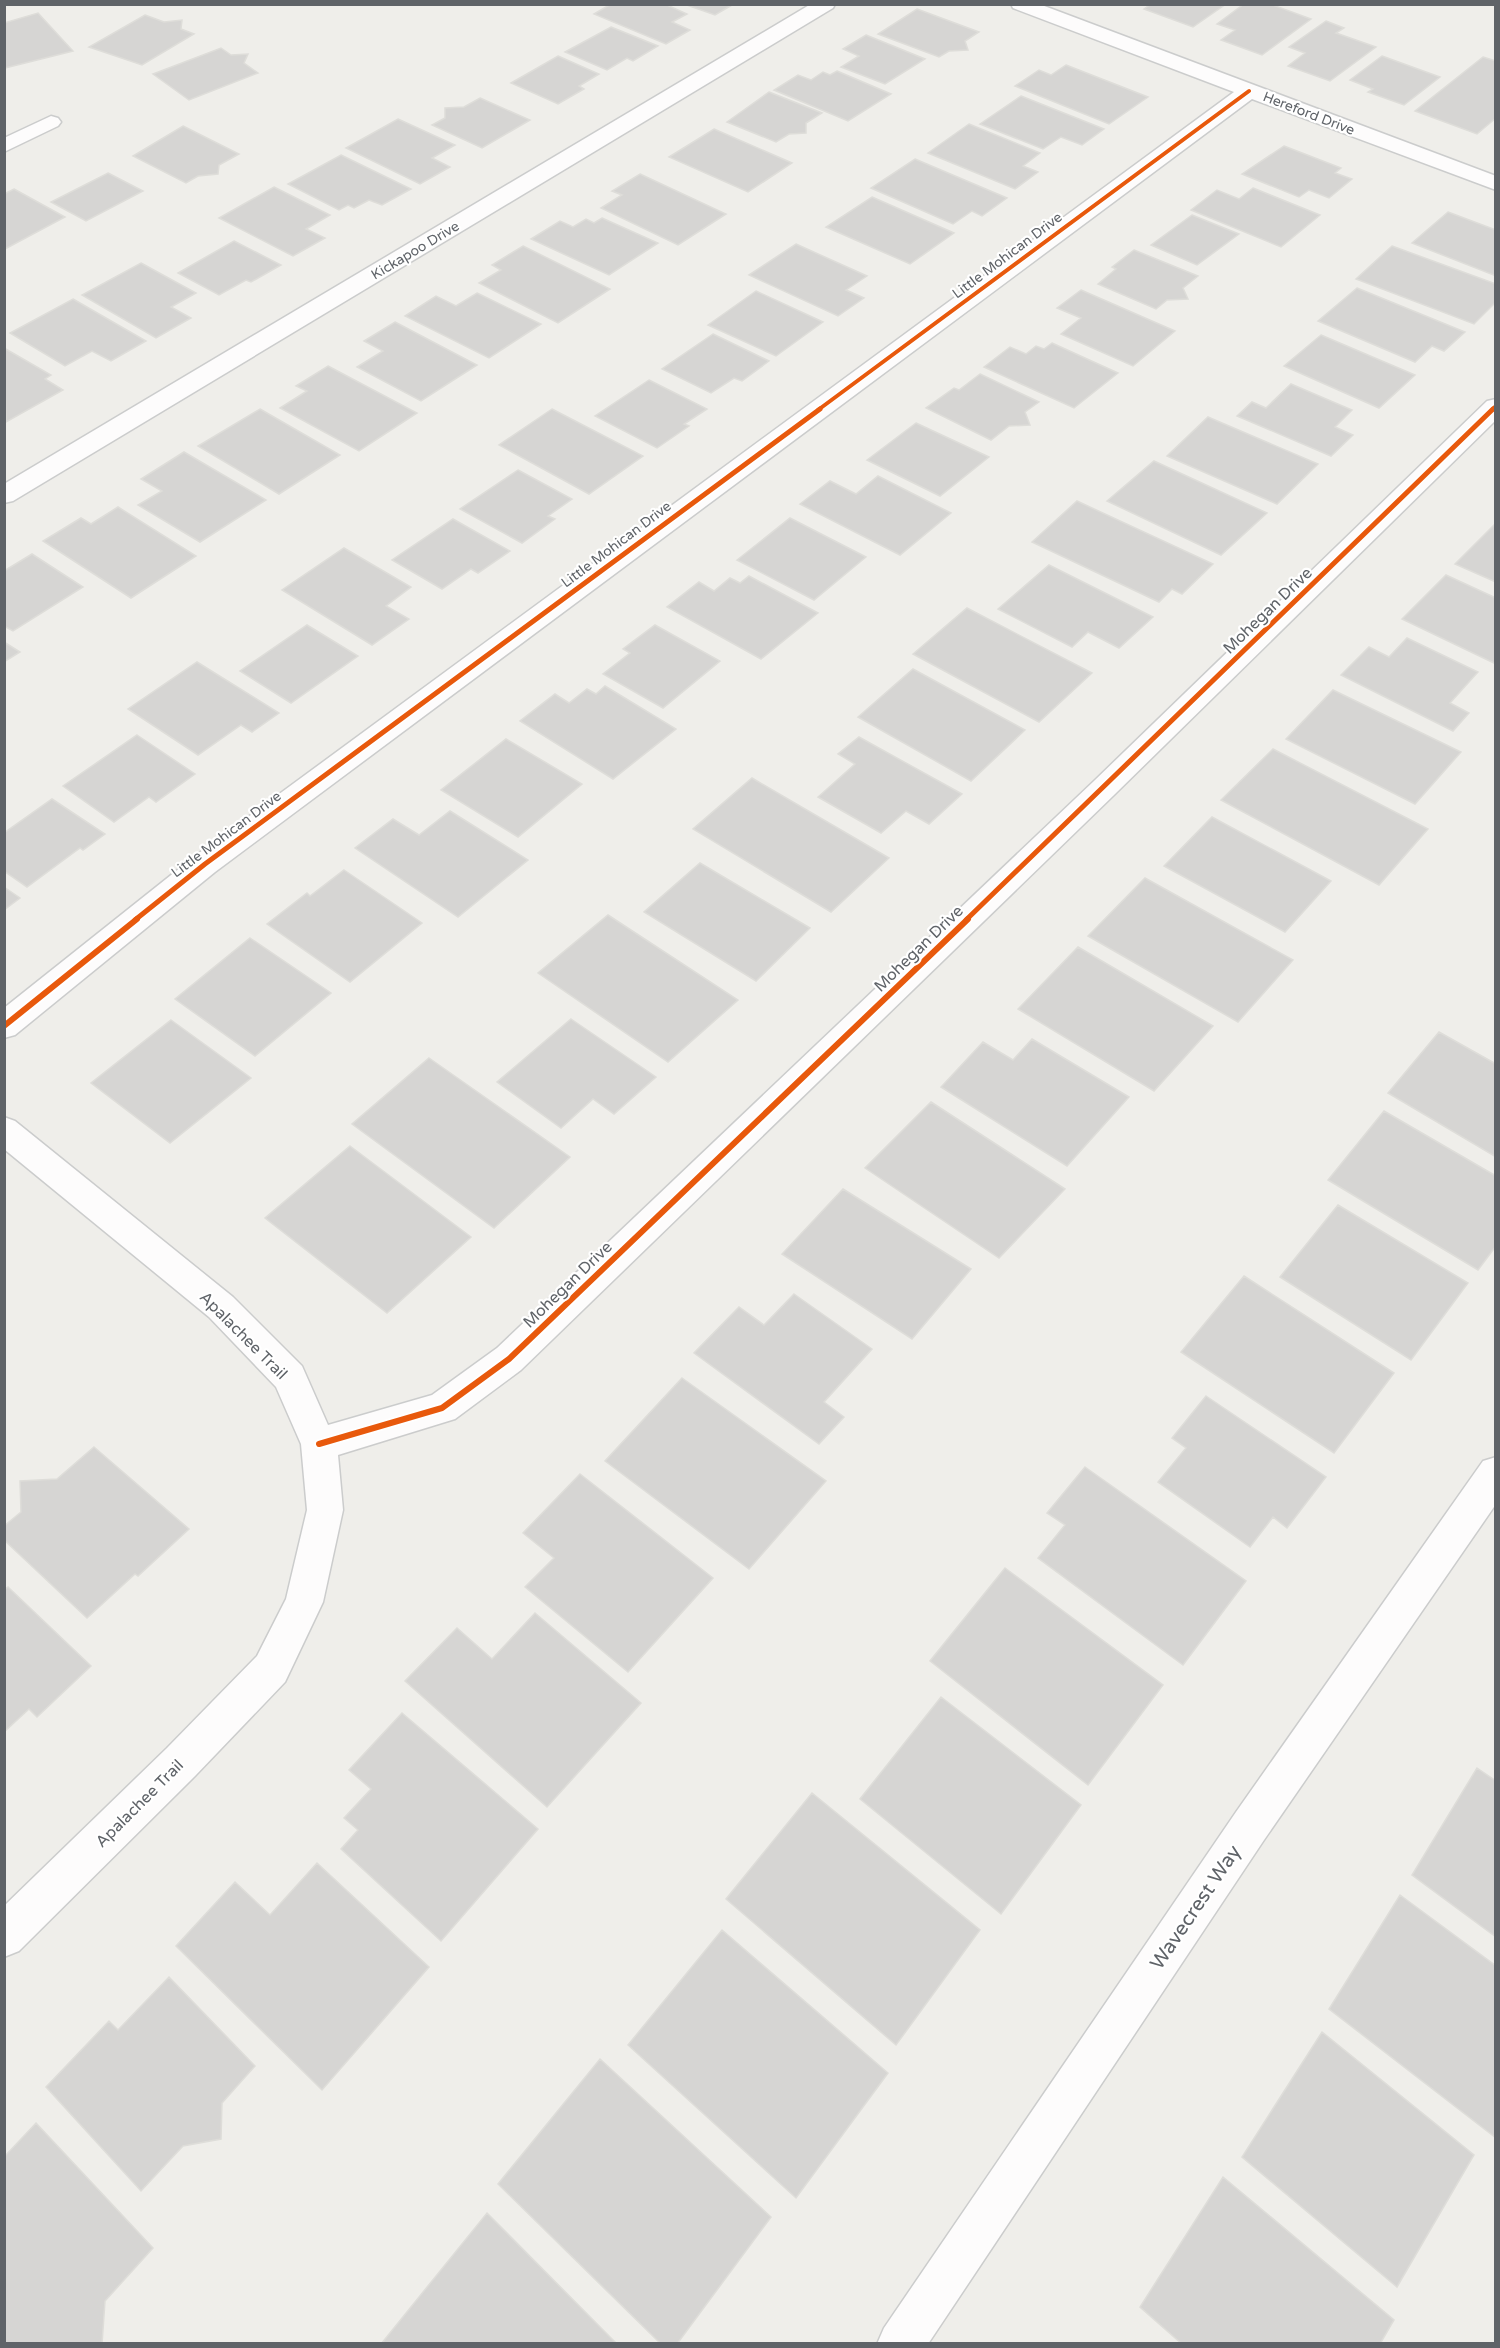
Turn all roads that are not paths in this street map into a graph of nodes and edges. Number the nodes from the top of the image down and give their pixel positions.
1 (826, 4) edge
2 (1020, 4) edge
3 (1249, 91) junction
4 (51, 122) dead end
5 (4, 146) edge
6 (1496, 184) edge
7 (1496, 406) edge
8 (4, 495) edge
9 (4, 1026) edge
10 (4, 1130) edge
11 (319, 1444) junction
12 (1496, 1473) edge
13 (4, 1936) edge
14 (900, 2343) edge

1 - 8 street, Kickapoo Drive
2 - 3 street, Hereford Drive
3 - 6 street, Hereford Drive
3 - 9 street, Little Mohican Drive
4 - 5 street
7 - 11 street, Mohegan Drive
10 - 11 street, Apalachee Trail
11 - 13 street, Apalachee Trail
12 - 14 street, Wavecrest Way

